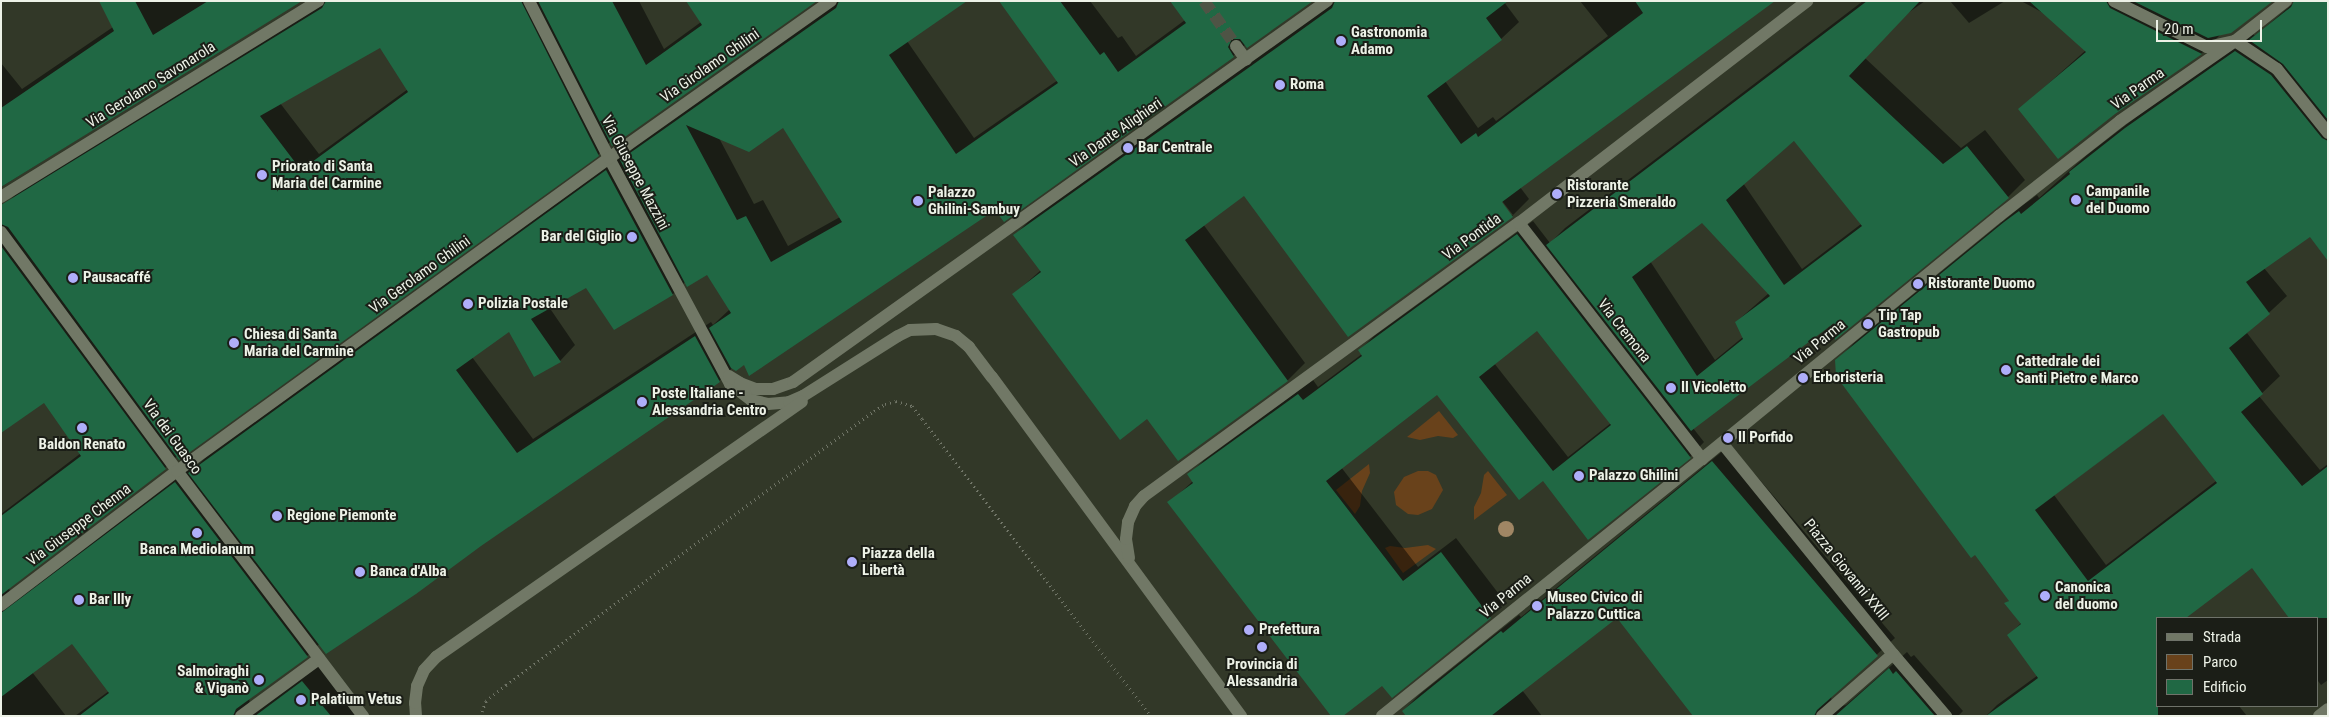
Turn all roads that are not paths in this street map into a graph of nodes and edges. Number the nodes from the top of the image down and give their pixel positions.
1 (318, 1) edge
2 (529, 1) edge
3 (831, 1) edge
4 (1327, 1) edge
5 (1807, 1) edge
6 (2114, 1) edge
7 (2286, 1) edge
8 (2234, 41) junction
9 (1236, 46) tunnel mouth
10 (1246, 60) junction
11 (2328, 133) edge
12 (609, 158) junction
13 (1, 197) edge
14 (1519, 223) junction
15 (1, 232) edge
16 (894, 338) junction
17 (715, 358) junction
18 (790, 384) joint
19 (1722, 443) junction
20 (1702, 460) junction
21 (177, 471) junction
22 (1134, 568) junction
23 (1, 605) edge
24 (1893, 654) junction
25 (319, 658) junction
26 (2328, 710) edge
27 (1241, 714) edge
28 (241, 716) edge
29 (363, 716) edge
30 (416, 716) edge
31 (1382, 716) edge
32 (1822, 716) edge
33 (1946, 716) edge
34 (2319, 716) edge

1 - 13 street, Via Gerolamo Savonarola
2 - 12 street, Via Giuseppe Mazzini
3 - 12 street, Via Girolamo Ghilini
4 - 10 street, Via Dante Alighieri
5 - 14 street, Via Pontida
6 - 8 street
7 - 8 street, Via Parma
8 - 11 street
8 - 19 street, Via Parma
9 - 10 street
10 - 18 street, Via Dante Alighieri
12 - 17 street, Via Giuseppe Mazzini
12 - 21 street, Via Gerolamo Ghilini
14 - 20 street, Via Cremona
14 - 22 street, Via Pontida
15 - 21 street, Via dei Guasco
16 - 17 street, Via Giuseppe Mazzini
16 - 22 street
16 - 30 street
17 - 18 street, Via Giuseppe Mazzini
19 - 20 street, Via Parma
19 - 24 street, Piazza Giovanni XXIII
20 - 31 street, Via Parma
21 - 23 street, Via Giuseppe Chenna
21 - 25 street, Via dei Guasco
22 - 27 street
24 - 32 street
24 - 33 street, Piazza Giovanni XXIII
25 - 28 street
25 - 29 street
26 - 34 street

